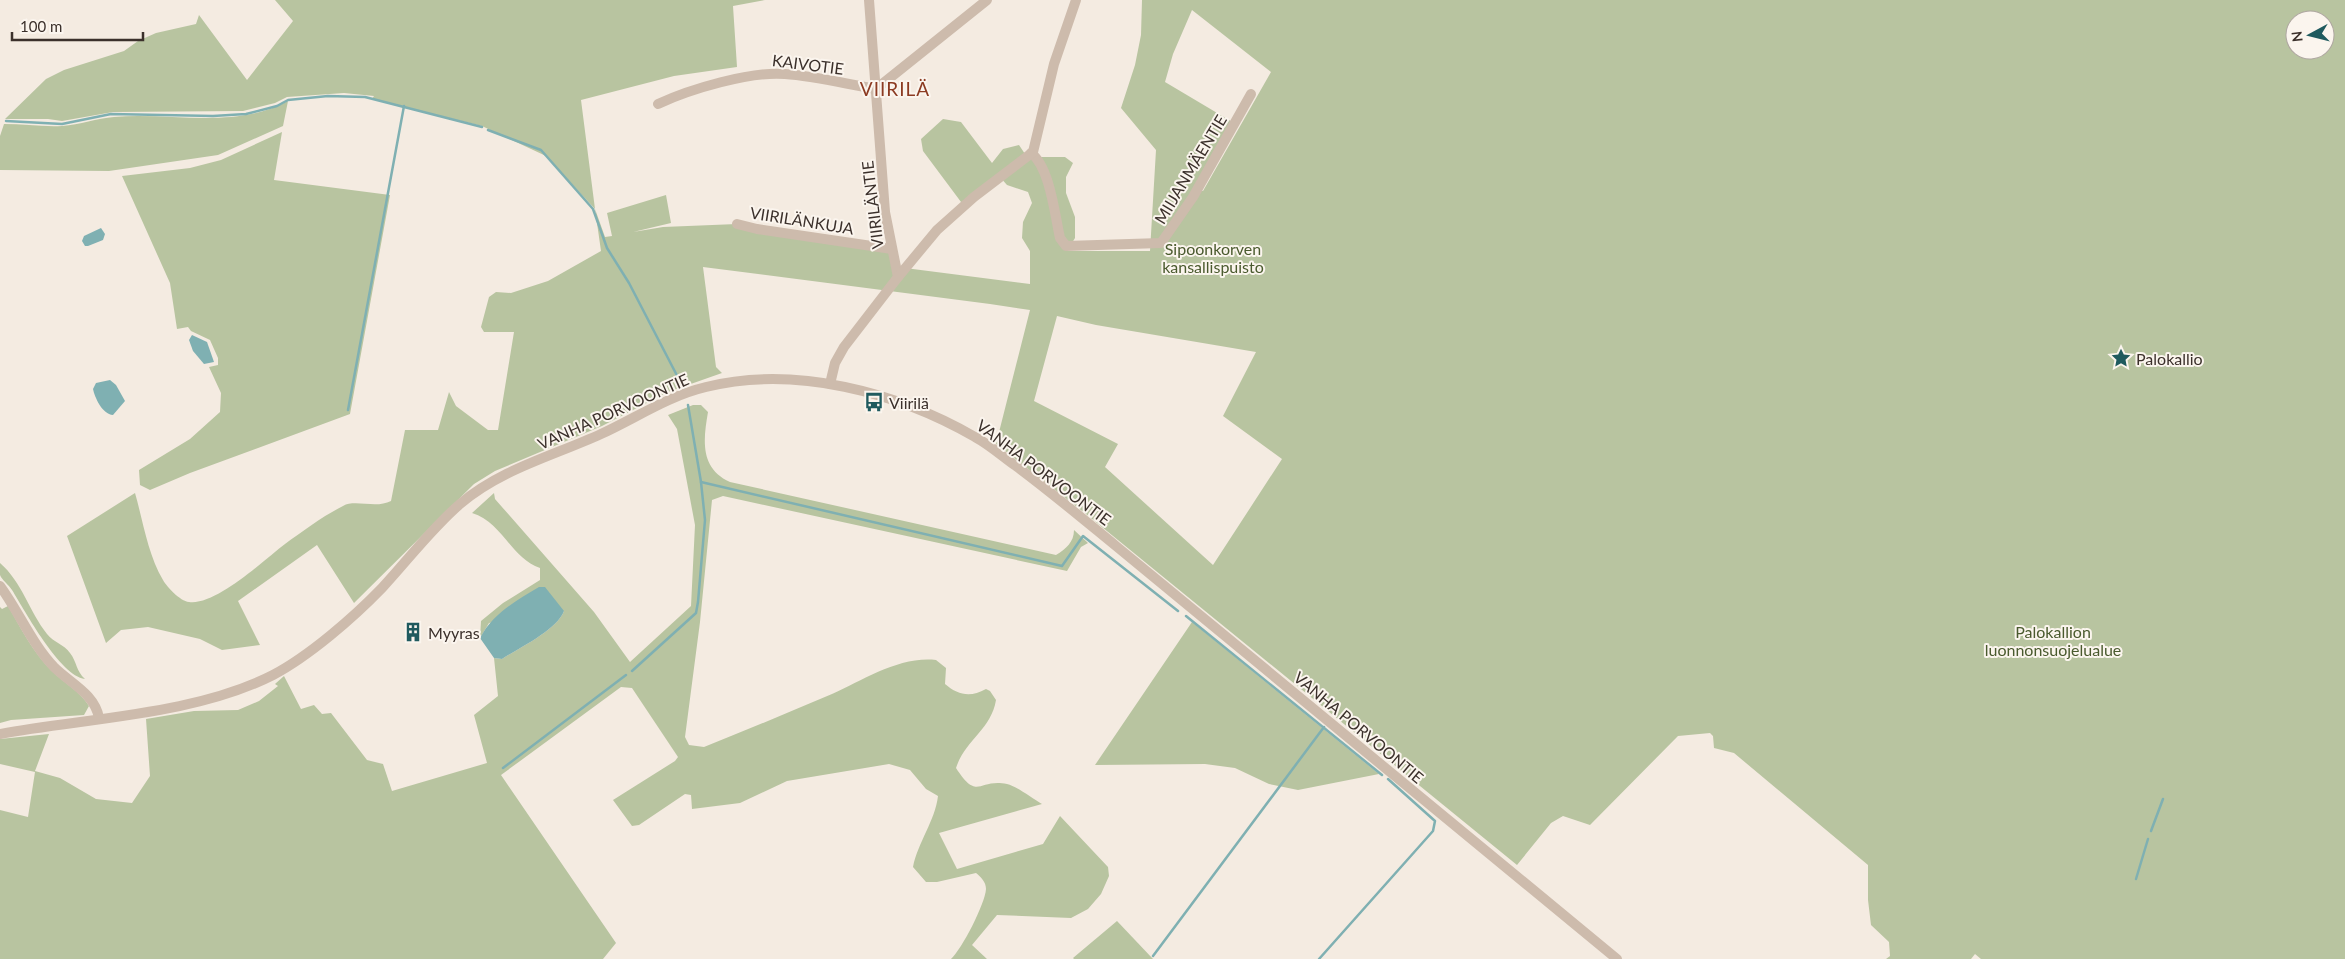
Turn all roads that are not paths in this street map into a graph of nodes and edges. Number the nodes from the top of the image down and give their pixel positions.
1 (869, 0) edge
2 (987, 0) edge
3 (1076, 0) edge
4 (876, 89) junction
5 (1251, 94) dead end
6 (658, 104) dead end
7 (1032, 153) junction
8 (737, 224) dead end
9 (892, 249) junction
10 (898, 276) junction
11 (830, 384) junction
12 (0, 586) edge
13 (99, 718) junction
14 (0, 734) edge
15 (1617, 959) edge

1 - 4 street, VIIRILÄNTIE
2 - 4 street
3 - 7 street
4 - 6 street, KAIVOTIE
4 - 9 street, VIIRILÄNTIE
5 - 7 street, MIIJANMÄENTIE
7 - 10 street
8 - 9 street, VIIRILÄNKUJA
9 - 10 street, VIIRILÄNTIE
10 - 11 street
11 - 13 street, VANHA PORVOONTIE
11 - 15 street, VANHA PORVOONTIE
12 - 13 street
13 - 14 street, VANHA PORVOONTIE

